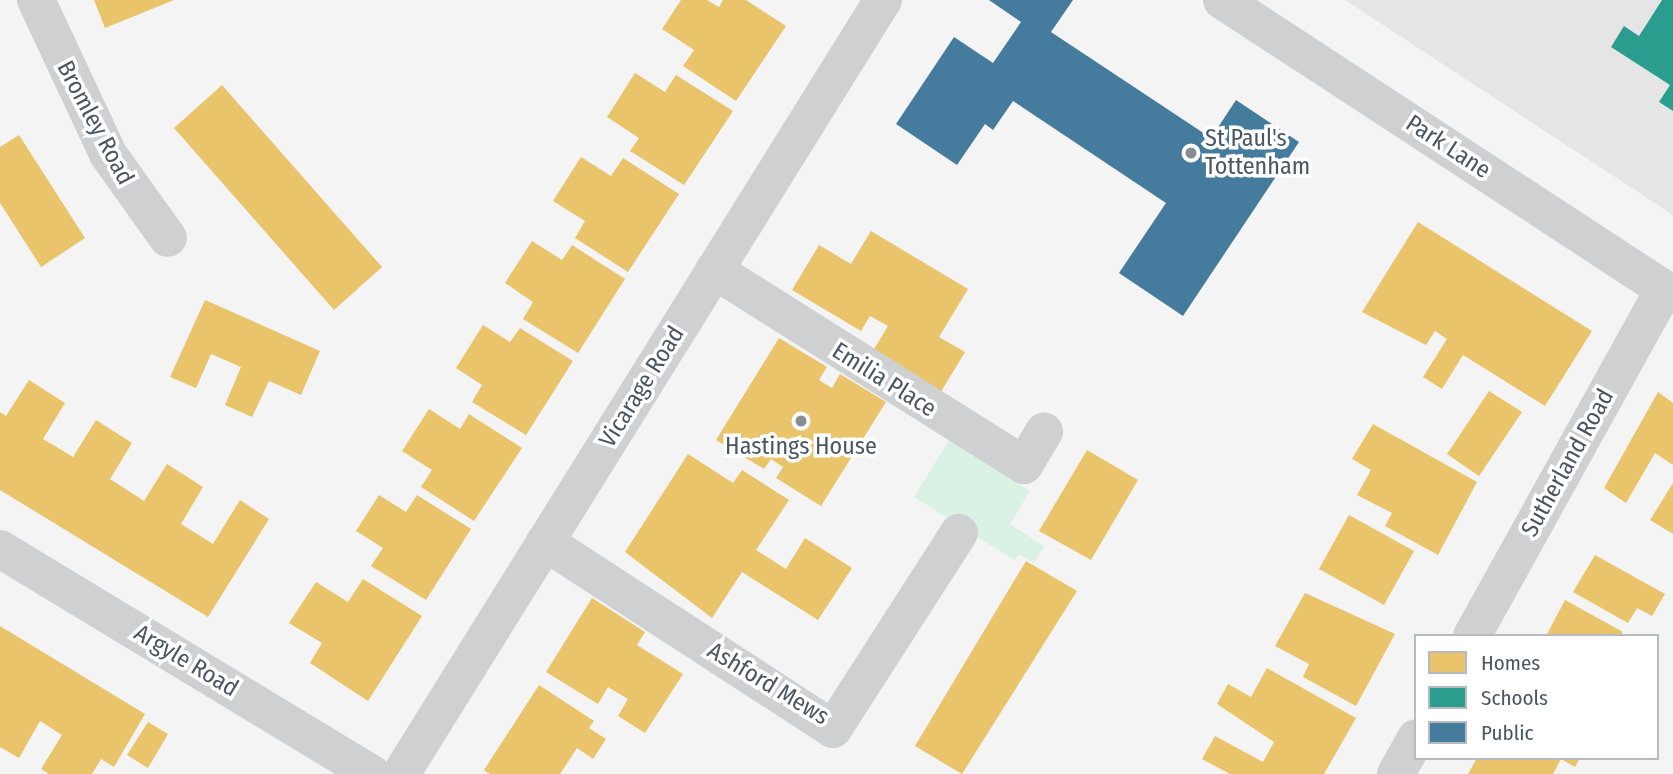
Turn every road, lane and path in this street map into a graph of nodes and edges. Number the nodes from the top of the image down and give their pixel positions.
1 (36, 0) edge
2 (883, 0) edge
3 (1222, 0) edge
4 (168, 238) dead end
5 (714, 270) junction
6 (1668, 292) edge
7 (1044, 432) dead end
8 (959, 533) dead end
9 (545, 542) junction
10 (0, 548) edge
11 (1473, 634) edge
12 (1414, 742) edge
13 (372, 774) edge
14 (401, 774) edge
15 (1396, 774) edge

1 - 4 street, Bromley Road
2 - 5 street, Vicarage Road
3 - 6 street, Park Lane
5 - 7 street, Emilia Place
5 - 9 street, Vicarage Road
6 - 11 street, Sutherland Road
8 - 9 street, Ashford Mews
9 - 14 street, Vicarage Road
10 - 13 street, Argyle Road
12 - 15 street

